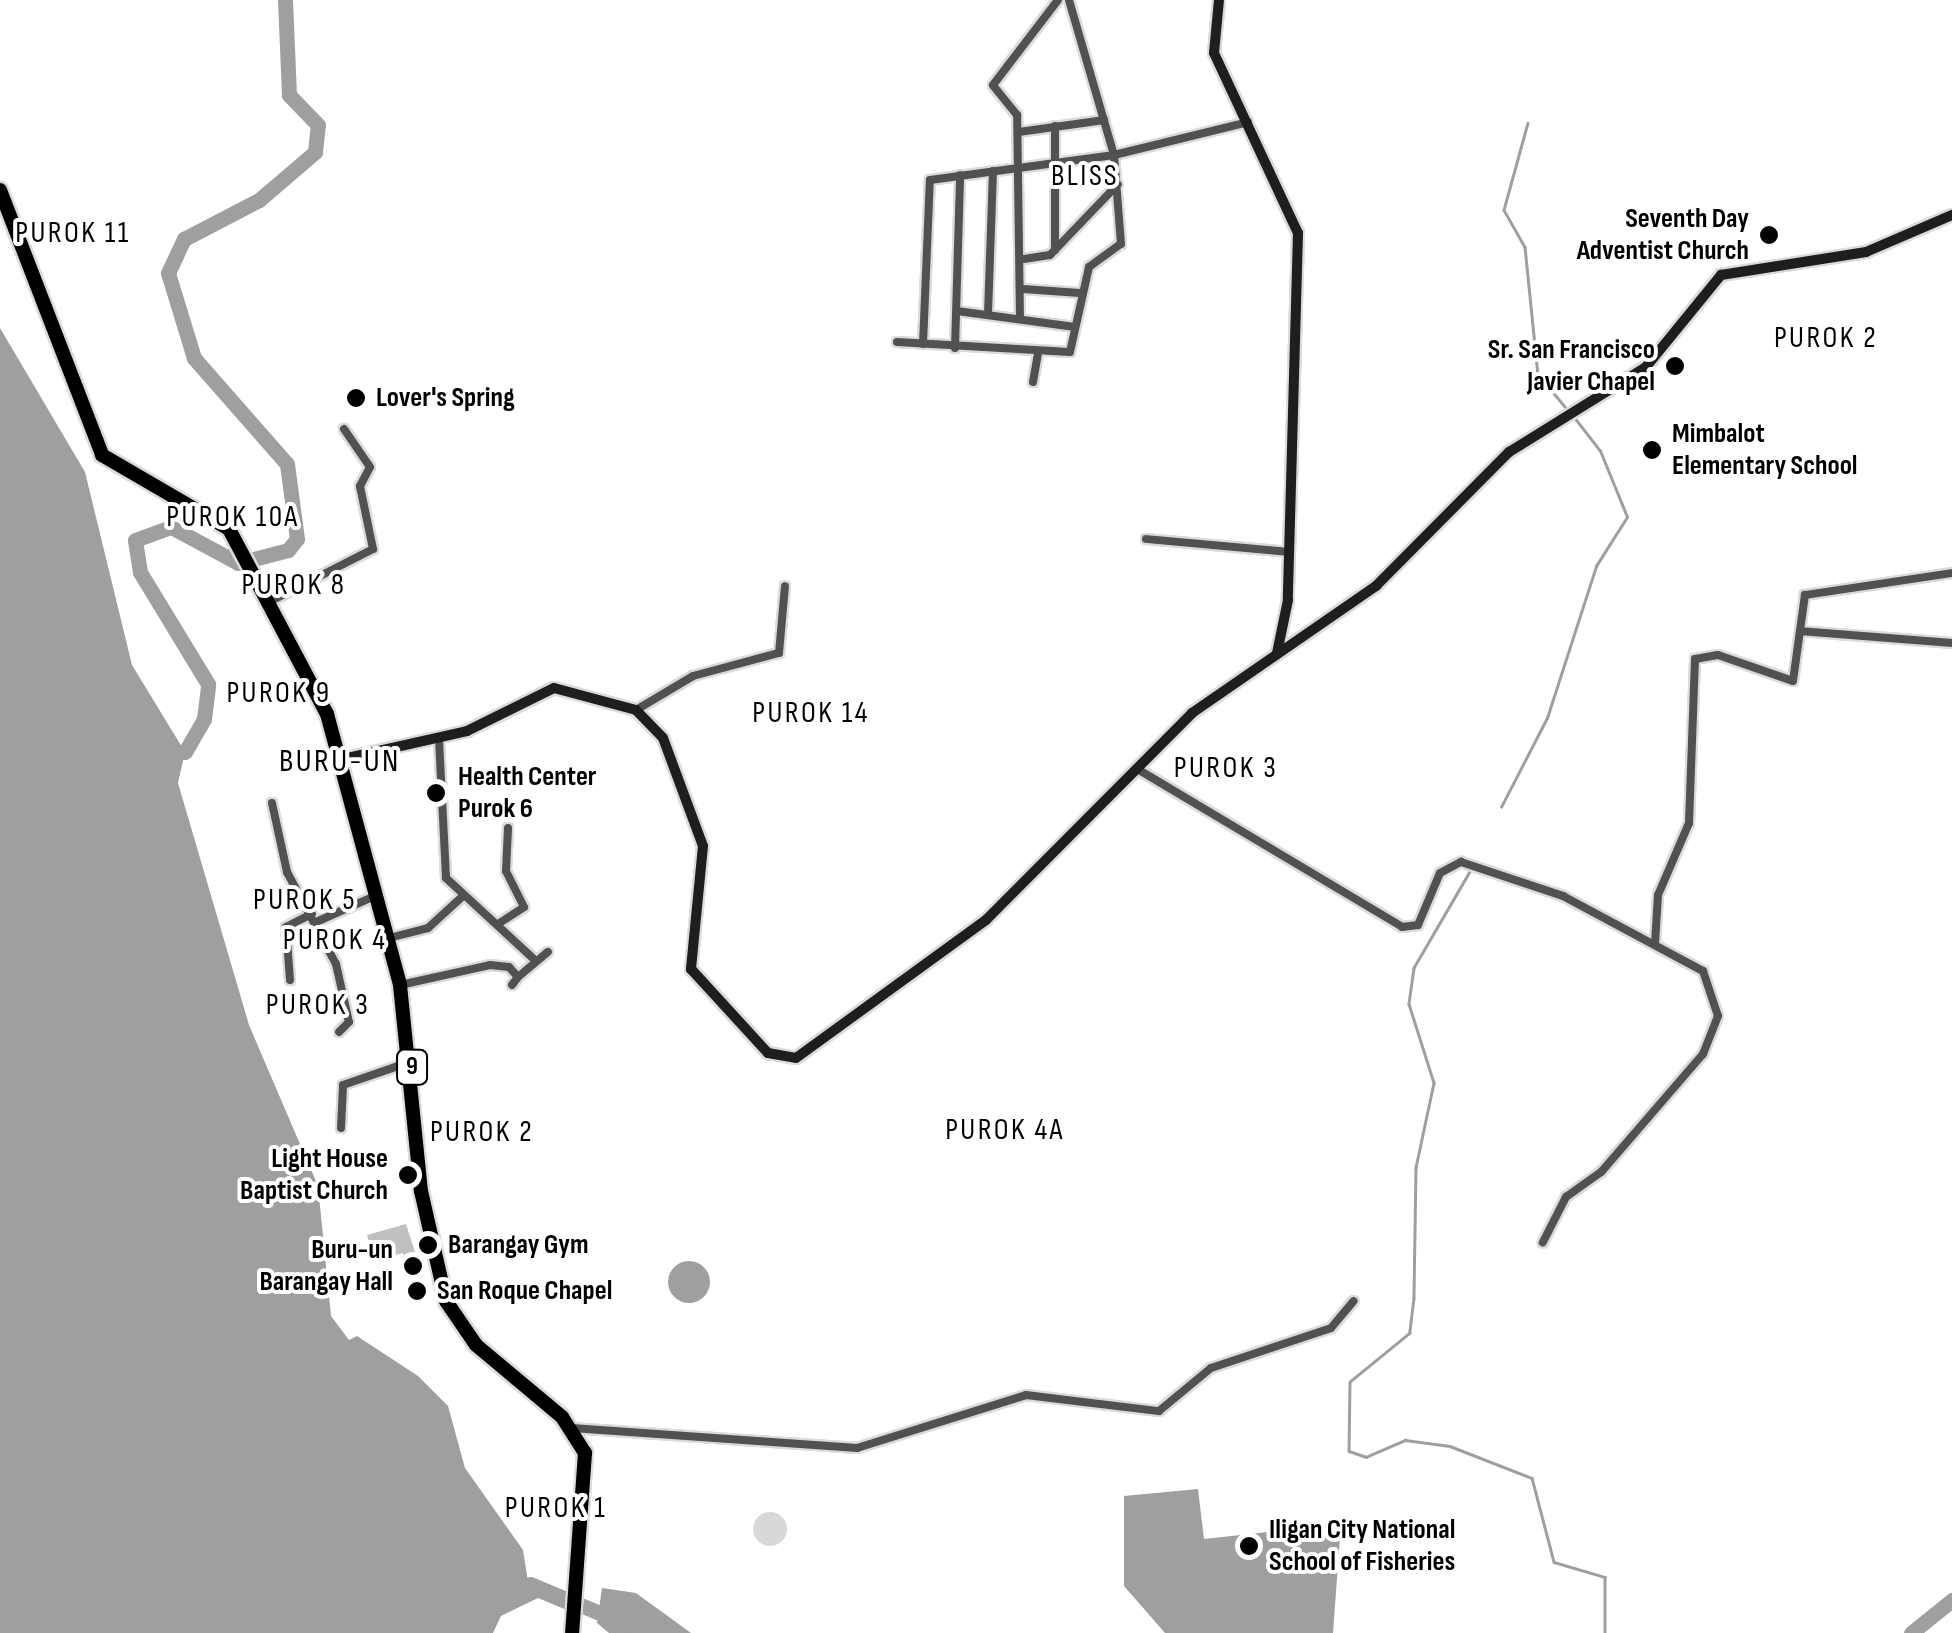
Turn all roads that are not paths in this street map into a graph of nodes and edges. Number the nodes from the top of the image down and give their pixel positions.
1 (1058, 0) edge
2 (1069, 0) edge
3 (1219, 0) edge
4 (1104, 120) junction
5 (1248, 122) junction
6 (1055, 126) junction
7 (1019, 132) junction
8 (1114, 155) junction
9 (1055, 162) junction
10 (1023, 167) junction
11 (993, 171) junction
12 (960, 175) junction
13 (1118, 184) junction
14 (0, 190) edge
15 (1952, 215) edge
16 (1054, 250) junction
17 (1024, 259) junction
18 (1024, 289) junction
19 (1080, 293) junction
20 (958, 311) junction
21 (988, 314) junction
22 (1020, 319) junction
23 (1074, 328) junction
24 (897, 342) dead end
25 (922, 344) junction
26 (954, 348) junction
27 (1038, 355) junction
28 (1033, 382) dead end
29 (344, 429) dead end
30 (1146, 539) dead end
31 (1288, 552) junction
32 (1952, 573) edge
33 (786, 586) dead end
34 (267, 603) junction
35 (1800, 631) junction
36 (1952, 643) edge
37 (1277, 654) junction
38 (636, 710) junction
39 (439, 739) junction
40 (343, 759) junction
41 (1139, 770) junction
42 (272, 803) dead end
43 (508, 828) dead end
44 (379, 894) junction
45 (463, 896) junction
46 (314, 918) junction
47 (498, 924) junction
48 (389, 938) junction
49 (1655, 944) junction
50 (548, 952) dead end
51 (536, 962) junction
52 (290, 980) dead end
53 (400, 986) junction
54 (338, 1032) dead end
55 (411, 1062) junction
56 (341, 1128) dead end
57 (1543, 1242) dead end
58 (1354, 1301) dead end
59 (572, 1428) junction
60 (572, 1633) edge

1 - 7 street
2 - 4 street
3 - 5 street
4 - 6 street
4 - 8 street
5 - 8 street
5 - 31 street
6 - 7 street
6 - 9 street
7 - 10 street
8 - 9 street
8 - 13 street
9 - 10 street
9 - 16 street
10 - 11 street
10 - 17 street
11 - 12 street
11 - 21 street
12 - 20 street
12 - 25 street
13 - 16 street
13 - 19 street
14 - 34 highway, 9
15 - 37 street
16 - 17 street
17 - 18 street
18 - 19 street
18 - 22 street
19 - 23 street
20 - 21 street
20 - 26 street
21 - 22 street
22 - 23 street
23 - 27 street
24 - 25 street
25 - 26 street
26 - 27 street
27 - 28 street
29 - 34 street
30 - 31 street
31 - 37 street
32 - 35 street
33 - 38 street
34 - 40 highway, 9
35 - 36 street
35 - 49 street
37 - 41 street
38 - 39 street
38 - 41 street
39 - 40 street
39 - 45 street
40 - 44 highway, 9
41 - 49 street
42 - 46 street
43 - 47 street
44 - 46 street
44 - 48 highway, 9
45 - 47 street
45 - 48 street
46 - 52 street
46 - 54 street
47 - 51 street
48 - 53 highway, 9
49 - 57 street
50 - 51 street
51 - 53 street
53 - 55 highway, 9
55 - 56 street
55 - 59 highway, 9
58 - 59 street
59 - 60 highway

